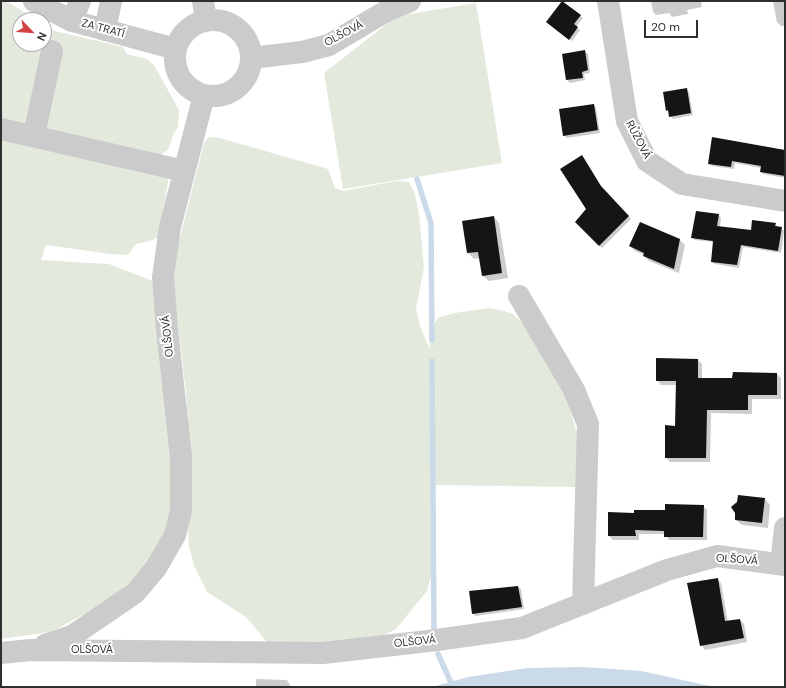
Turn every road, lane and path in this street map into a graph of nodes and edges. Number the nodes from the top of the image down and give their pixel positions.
1 (34, 1) edge
2 (80, 1) edge
3 (111, 1) edge
4 (410, 1) edge
5 (608, 1) edge
6 (205, 11) edge
7 (72, 21) junction
8 (105, 30) junction
9 (176, 49) junction
10 (52, 52) edge
11 (251, 58) junction
12 (204, 95) junction
13 (1, 129) edge
14 (34, 135) junction
15 (184, 171) junction
16 (785, 201) edge
17 (519, 296) dead end
18 (785, 528) edge
19 (783, 565) edge
20 (583, 604) junction
21 (31, 650) junction
22 (1, 653) edge

1 - 7 street, ZA TRATÍ
2 - 7 street
3 - 8 street
4 - 11 street, OLŠOVÁ
5 - 16 street, RŮŽOVÁ
6 - 9 street
6 - 11 street
7 - 8 street, ZA TRATÍ
8 - 9 street, ZA TRATÍ
9 - 12 street
10 - 14 street
11 - 12 street
12 - 15 street, OLŠOVÁ
13 - 14 street
14 - 15 street
15 - 21 street, OLŠOVÁ
17 - 20 street
18 - 19 street
19 - 20 street, OLŠOVÁ
20 - 21 street, OLŠOVÁ
21 - 22 street, OLŠOVÁ

